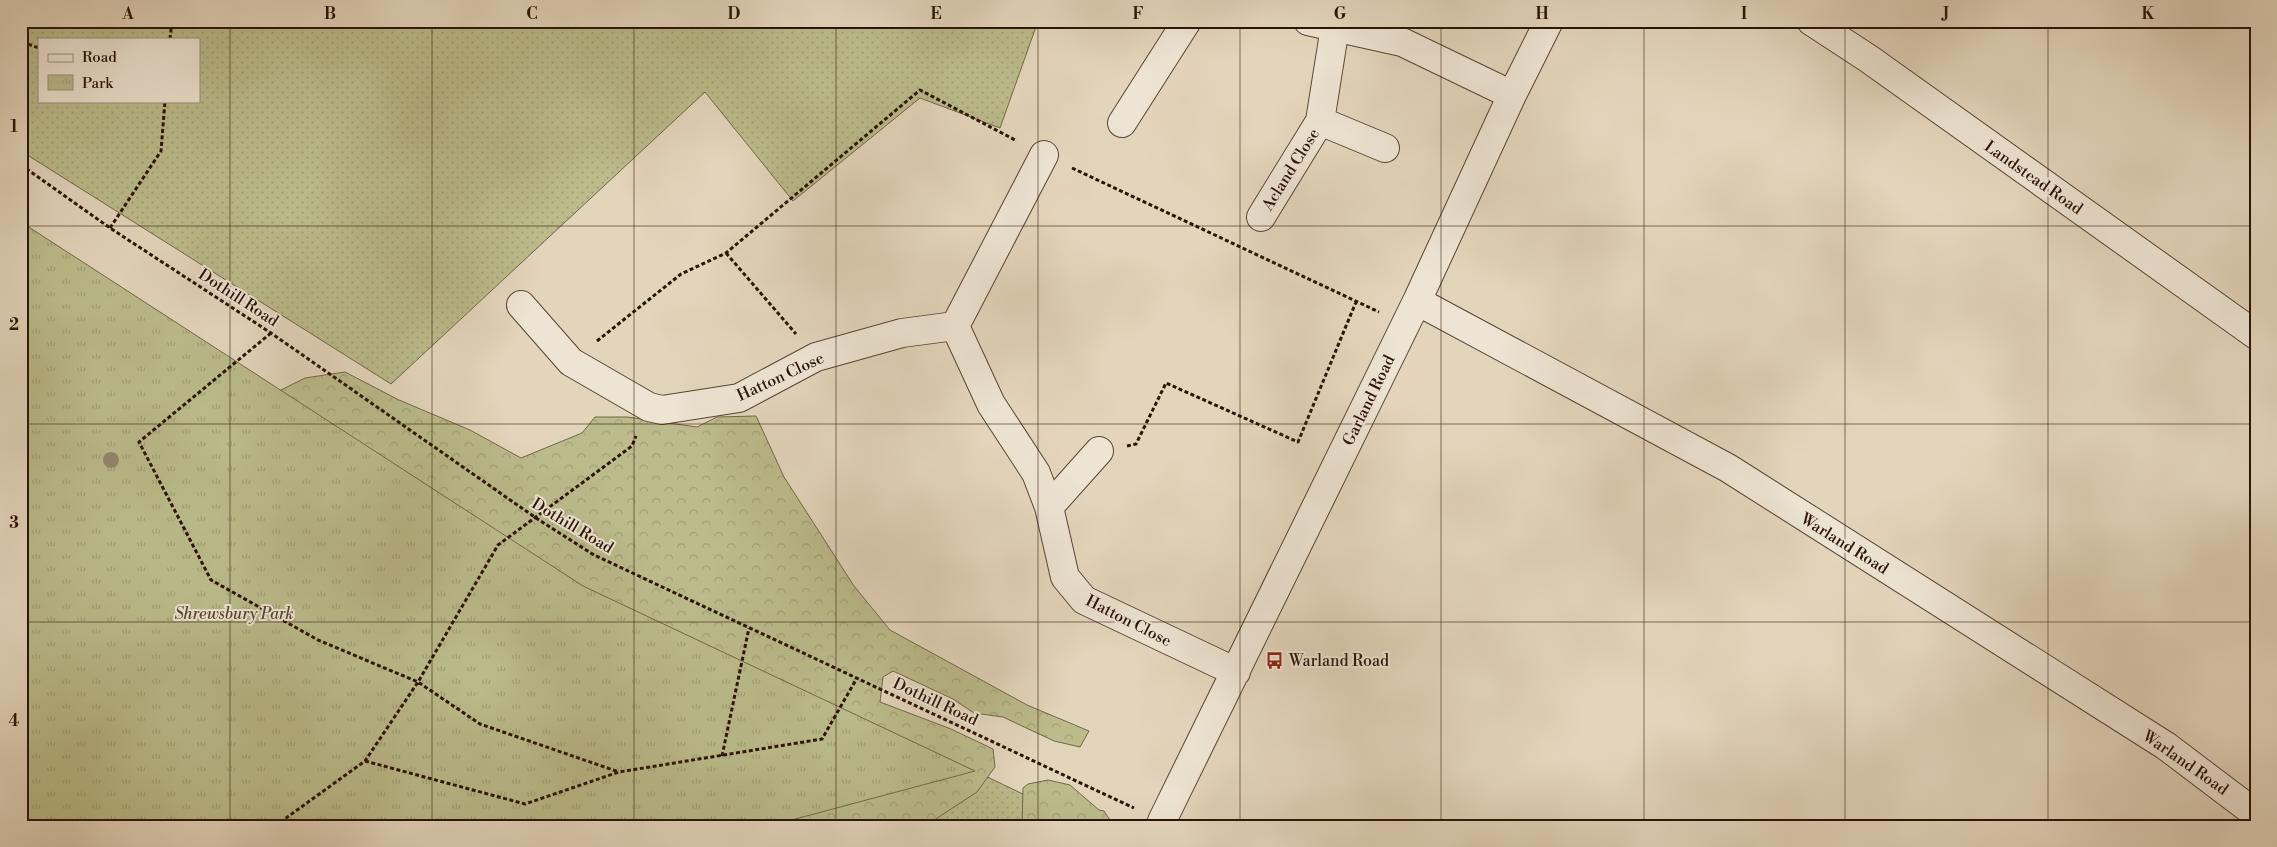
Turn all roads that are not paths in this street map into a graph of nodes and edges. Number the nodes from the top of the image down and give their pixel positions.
1 (1187, 21) edge
2 (1308, 21) edge
3 (1549, 21) edge
4 (1811, 21) edge
5 (1335, 28) junction
6 (1512, 95) junction
7 (1320, 121) junction
8 (1122, 123) dead end
9 (1385, 148) dead end
10 (1044, 155) dead end
11 (1261, 217) dead end
12 (1417, 300) junction
13 (521, 305) dead end
14 (955, 326) junction
15 (2256, 334) edge
16 (1099, 451) road end
17 (1049, 507) junction
18 (1236, 672) junction
19 (2256, 814) edge
20 (1162, 823) edge

1 - 8 street
2 - 5 street
3 - 6 street, Garland Road
4 - 15 street, Landstead Road
5 - 6 street
5 - 7 street, Acland Close
6 - 12 street, Garland Road
7 - 9 street, Acland Close
7 - 11 street, Acland Close
10 - 14 street
12 - 18 street, Garland Road
12 - 19 street, Warland Road
13 - 14 street, Hatton Close
14 - 17 street, Hatton Close
16 - 17 street
17 - 18 street, Hatton Close
18 - 20 street, Garland Road

